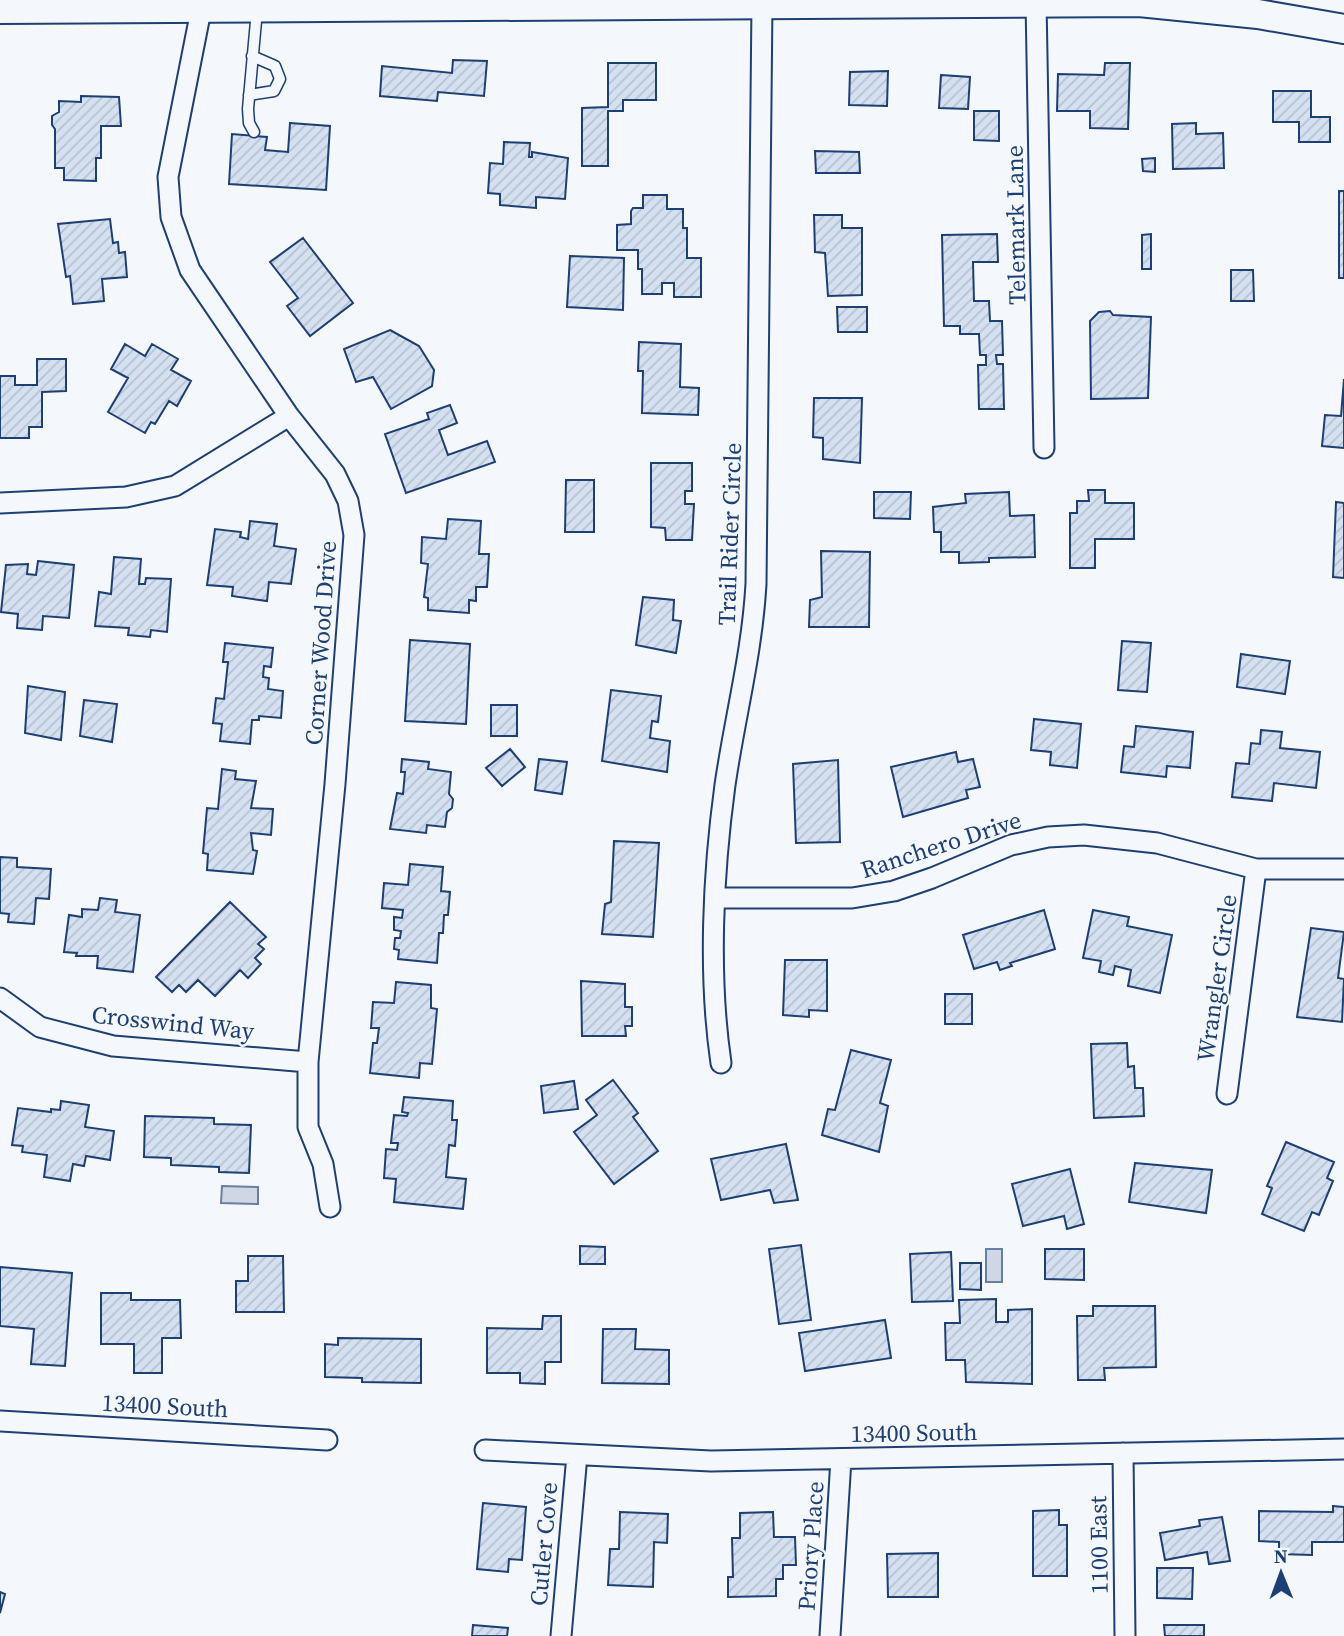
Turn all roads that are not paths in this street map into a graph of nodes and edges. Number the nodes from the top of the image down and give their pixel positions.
1 (1037, 1) edge
2 (781, 2) edge
3 (202, 4) edge
4 (257, 6) junction
5 (1258, 7) edge
6 (0, 9) edge
7 (1344, 29) edge
8 (252, 56) junction
9 (249, 94) junction
10 (254, 132) dead end
11 (289, 416) junction
12 (1044, 448) dead end
13 (0, 503) edge
14 (1256, 869) junction
15 (1344, 869) edge
16 (717, 898) junction
17 (0, 998) edge
18 (308, 1062) junction
19 (721, 1063) dead end
20 (1227, 1094) dead end
21 (330, 1207) dead end
22 (0, 1421) edge
23 (327, 1440) dead end
24 (1344, 1449) edge
25 (485, 1450) dead end
26 (1123, 1453) junction
27 (577, 1455) junction
28 (841, 1459) junction
29 (561, 1636) edge
30 (830, 1636) edge
31 (1125, 1636) edge

1 - 2 street
1 - 5 street
1 - 12 street, Telemark Lane
2 - 4 street
2 - 16 street, Trail Rider Circle
3 - 4 street
3 - 6 street
3 - 11 street, Corner Wood Drive
4 - 8 lane
5 - 7 street
8 - 9 lane
8 - 9 lane
9 - 10 lane
11 - 13 street
11 - 18 street, Corner Wood Drive
14 - 15 street, Ranchero Drive
14 - 16 street, Ranchero Drive
14 - 20 street, Wrangler Circle
16 - 19 street, Trail Rider Circle
17 - 18 street, Crosswind Way
18 - 21 street, Corner Wood Drive
22 - 23 street, 13400 South
24 - 26 street, 13400 South
25 - 27 street, 13400 South
26 - 28 street, 13400 South
26 - 31 street, 1100 East
27 - 28 street, 13400 South
27 - 29 street, Cutler Cove
28 - 30 street, Priory Place

